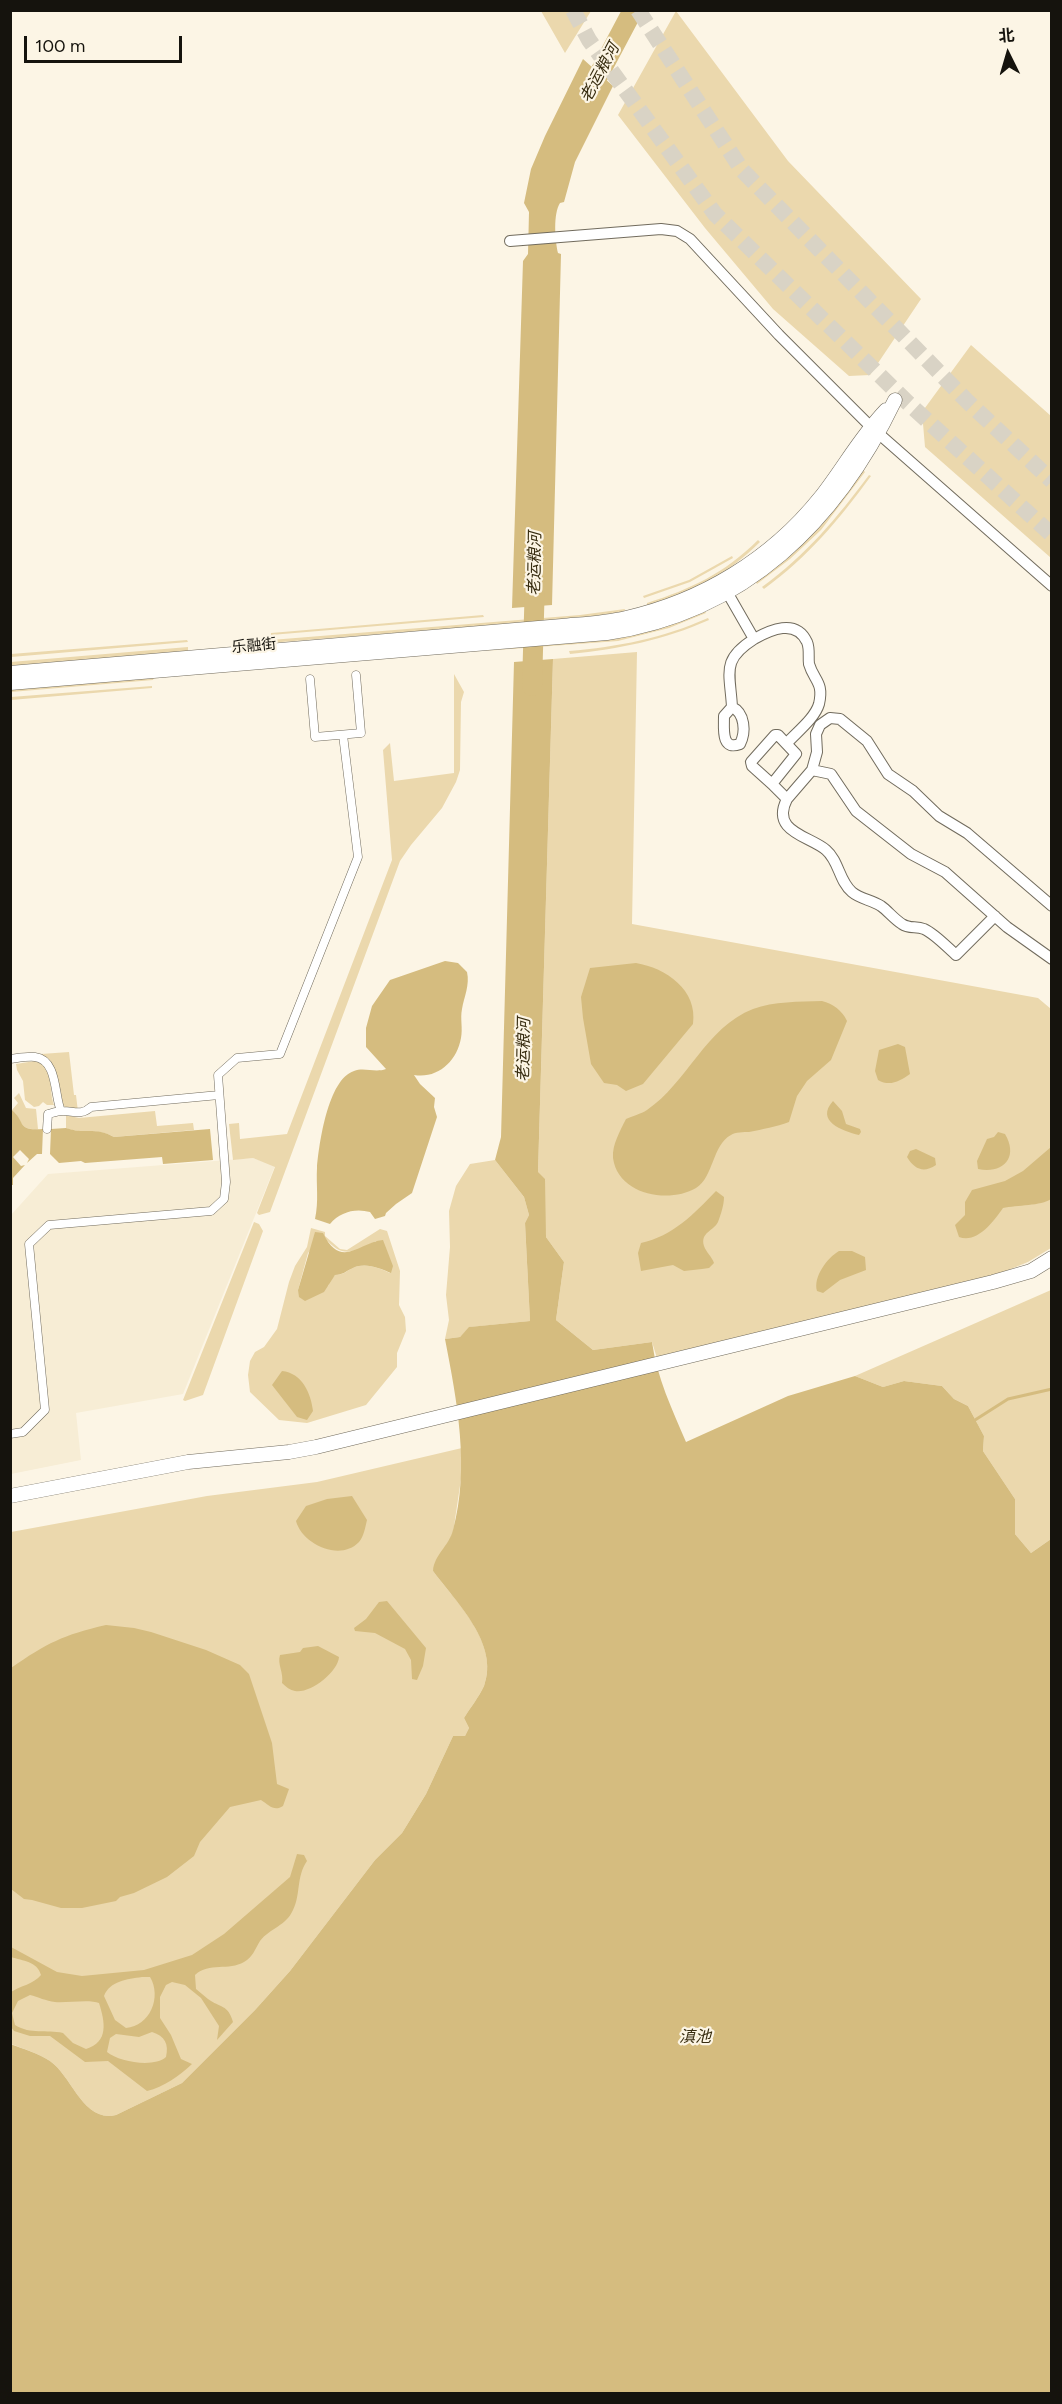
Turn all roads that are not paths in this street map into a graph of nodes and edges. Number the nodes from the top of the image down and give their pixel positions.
1 (510, 241) dead end
2 (875, 430) junction
3 (1052, 586) edge
4 (724, 588) junction
5 (499, 637) junction
6 (754, 639) junction
7 (10, 673) edge
8 (356, 675) dead end
9 (310, 679) dead end
10 (10, 683) edge
11 (732, 707) dead end
12 (343, 735) junction
13 (787, 743) junction
14 (812, 771) junction
15 (772, 784) junction
16 (788, 799) junction
17 (1052, 906) edge
18 (995, 916) junction
19 (1052, 959) edge
20 (10, 1059) edge
21 (219, 1095) junction
22 (61, 1111) junction
23 (47, 1129) dead end
24 (1052, 1258) edge
25 (10, 1434) edge
26 (10, 1496) edge

1 - 2 street
2 - 3 street
2 - 4 street
4 - 5 street
4 - 6 street
5 - 7 street, 乐融街
5 - 10 street, 乐融街
6 - 11 street
6 - 13 street
8 - 12 street
9 - 12 street
12 - 21 street
13 - 15 street
13 - 15 street
14 - 16 street
14 - 17 street
14 - 18 street
15 - 16 street
16 - 18 street
18 - 19 street
20 - 22 street
21 - 22 street
21 - 25 street
22 - 23 street
24 - 26 street

